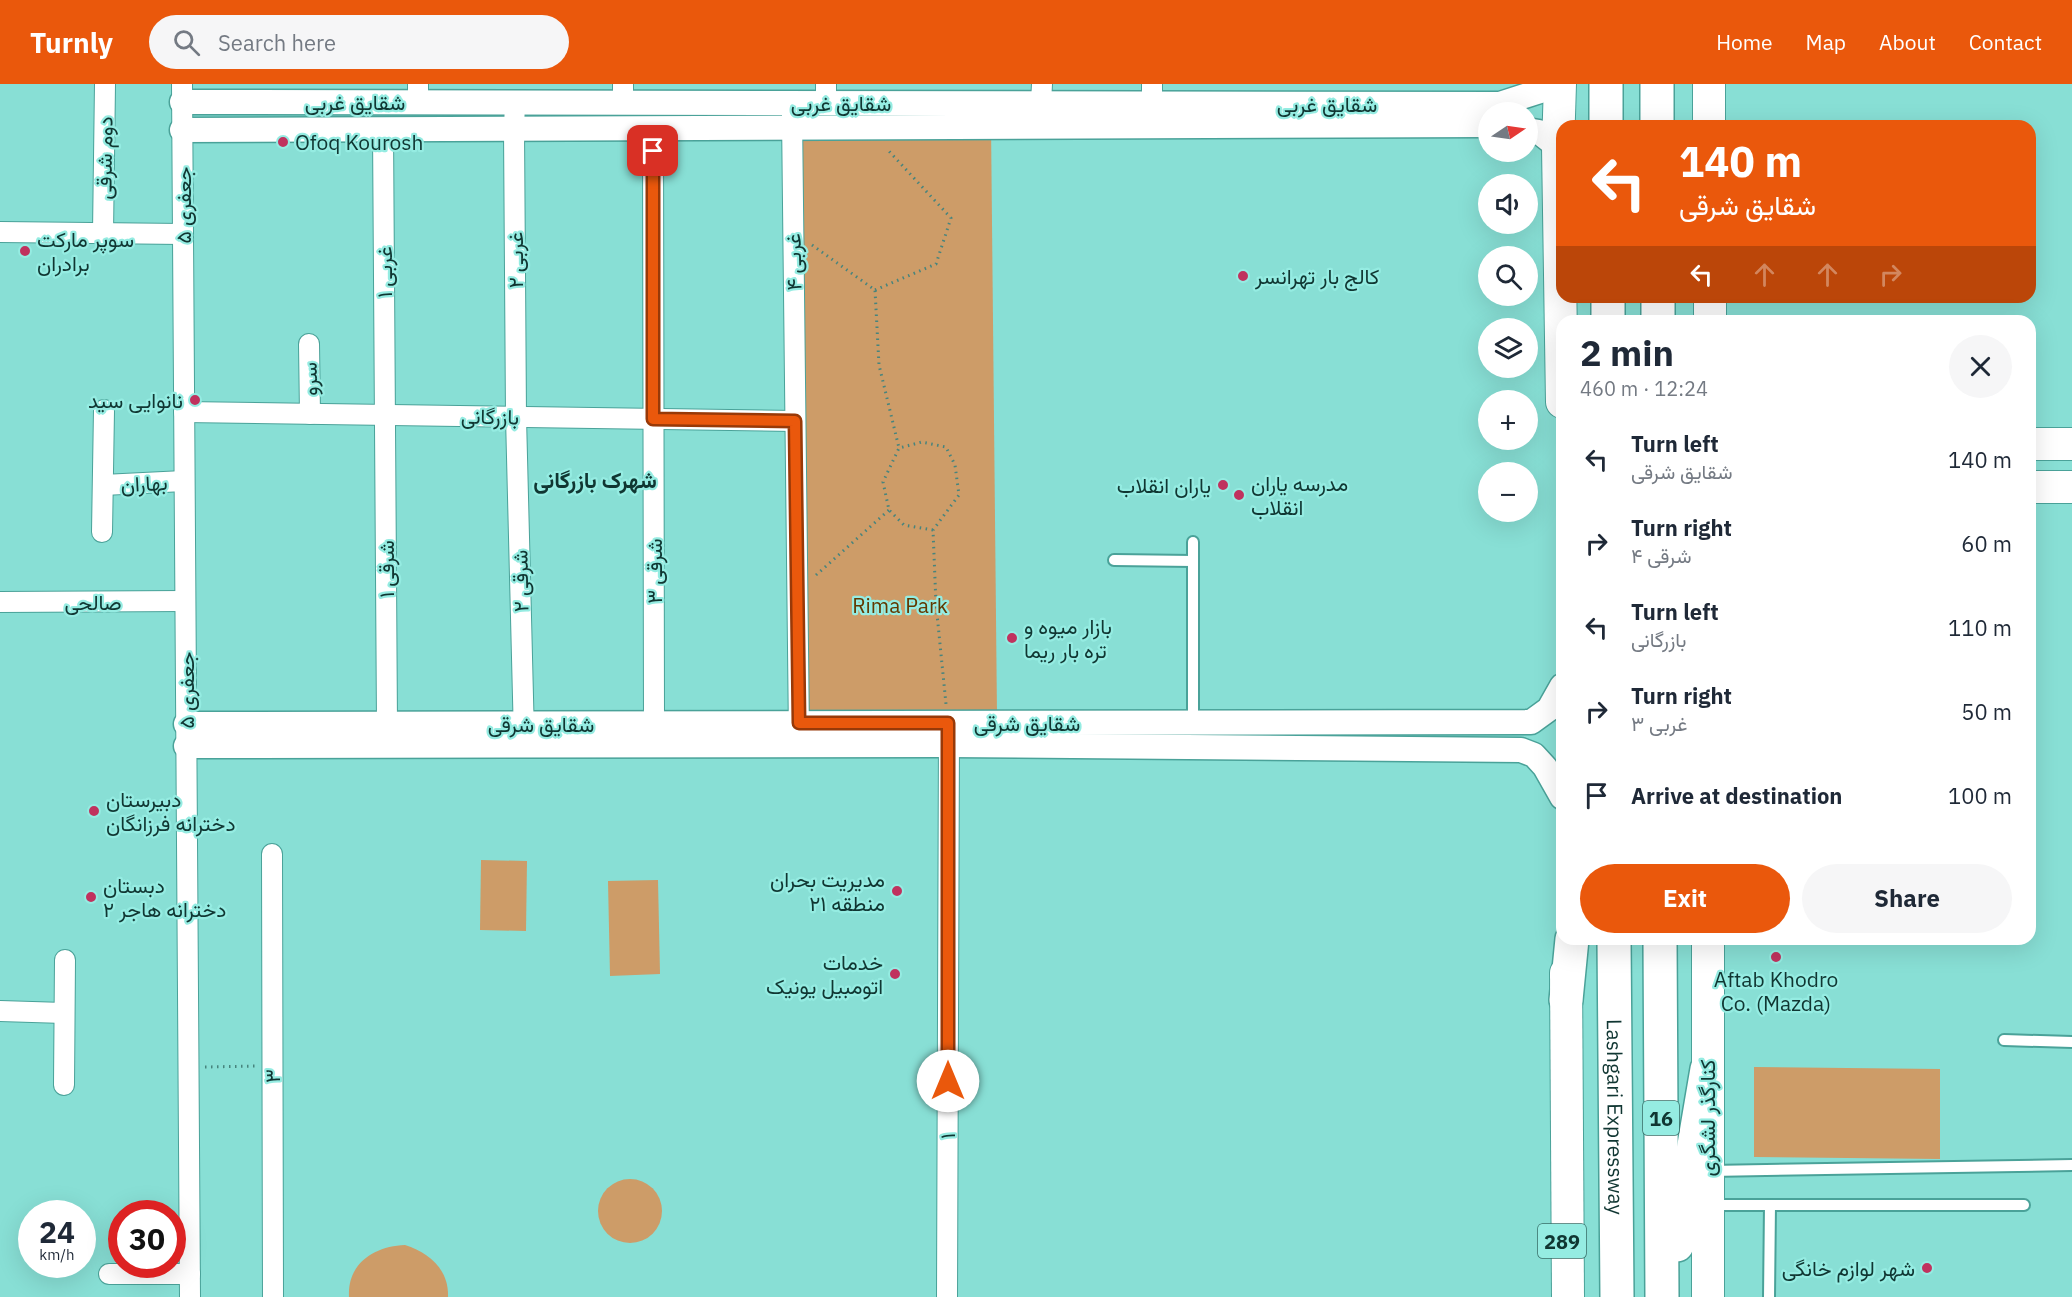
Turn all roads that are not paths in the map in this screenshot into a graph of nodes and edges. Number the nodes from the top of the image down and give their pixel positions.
1 (105, 84) edge
2 (1544, 84) edge
3 (1560, 84) edge
4 (1606, 84) edge
5 (1657, 84) edge
6 (1709, 84) edge
7 (182, 93) edge
8 (418, 93) edge
9 (623, 93) edge
10 (826, 94) edge
11 (1041, 94) edge
12 (1152, 94) edge
13 (516, 102) junction
14 (1513, 102) edge
15 (792, 103) junction
16 (1478, 109) edge
17 (1237, 115) junction
18 (1559, 120) edge
19 (1606, 120) edge
20 (1657, 120) edge
21 (1709, 120) edge
22 (1478, 125) edge
23 (653, 128) junction
24 (792, 128) junction
25 (384, 129) junction
26 (514, 129) junction
27 (182, 130) junction
28 (1538, 132) edge
29 (1556, 145) edge
30 (0, 232) edge
31 (103, 233) junction
32 (183, 234) junction
33 (309, 344) dead end
34 (104, 410) dead end
35 (184, 412) junction
36 (310, 414) junction
37 (385, 415) junction
38 (516, 417) junction
39 (653, 419) junction
40 (795, 421) junction
41 (2036, 444) edge
42 (2072, 444) edge
43 (184, 481) junction
44 (103, 484) junction
45 (2036, 487) edge
46 (2072, 487) edge
47 (102, 532) dead end
48 (1193, 542) dead end
49 (1114, 560) dead end
50 (1193, 561) junction
51 (185, 601) junction
52 (0, 602) edge
53 (1556, 697) edge
54 (654, 723) junction
55 (1193, 723) junction
56 (387, 724) junction
57 (949, 734) junction
58 (186, 735) junction
59 (524, 735) junction
60 (799, 735) junction
61 (1556, 786) edge
62 (272, 854) dead end
63 (1566, 945) edge
64 (1571, 945) edge
65 (1614, 945) edge
66 (1660, 945) edge
67 (1708, 945) edge
68 (65, 960) dead end
69 (1566, 1000) junction
70 (0, 1011) edge
71 (64, 1012) junction
72 (2004, 1041) dead end
73 (2072, 1042) edge
74 (1707, 1069) junction
75 (64, 1085) dead end
76 (2072, 1165) edge
77 (1707, 1171) junction
78 (1566, 1185) junction
79 (1707, 1205) junction
80 (1770, 1205) junction
81 (2025, 1205) dead end
82 (186, 1274) edge
83 (190, 1274) junction
84 (190, 1297) edge
85 (273, 1297) edge
86 (947, 1297) edge
87 (1557, 1297) edge
88 (1568, 1297) edge
89 (1617, 1297) edge
90 (1662, 1297) edge
91 (1668, 1297) edge
92 (1708, 1297) edge
93 (1769, 1297) edge

1 - 31 street, دوم شرقی
2 - 14 street, شقایق غربی
3 - 18 main road
4 - 19 highway
5 - 20 highway
6 - 21 main road
7 - 8 street, شقایق غربی
7 - 27 street, جعفری ۵
8 - 13 street, شقایق غربی
9 - 13 street, شقایق غربی
9 - 15 street, شقایق غربی
10 - 11 street, شقایق غربی
10 - 15 street, شقایق غربی
11 - 12 street, شقایق غربی
12 - 17 street, شقایق غربی
13 - 26 street, ۲ غربی
15 - 24 street, ۴ غربی
16 - 17 street, شقایق غربی
17 - 22 street, شقایق غربی
17 - 24 street, شقایق غربی
23 - 24 street, شقایق غربی
23 - 26 street, شقایق غربی
23 - 39 street, ۳ شرقی
24 - 40 street, ۴ غربی
25 - 26 street, شقایق غربی
25 - 27 street, شقایق غربی
25 - 37 street, ۱ غربی
26 - 38 street, ۲ غربی
27 - 32 street, جعفری ۵
28 - 29 street
30 - 31 street
31 - 32 street
32 - 35 street, جعفری ۵
33 - 36 street, سرو
34 - 44 street, بهاران
35 - 36 street, بازرگانی
35 - 43 street, جعفری ۵
36 - 37 street, بازرگانی
37 - 38 street, بازرگانی
37 - 56 street, ۱ شرقی
38 - 39 street, بازرگانی
38 - 59 street, ۲ شرقی
39 - 40 street, بازرگانی
39 - 54 street, ۳ شرقی
40 - 60 street, ۴ غربی
41 - 42 main road
43 - 44 street, بهاران
43 - 51 street, جعفری ۵
44 - 47 street, بهاران
45 - 46 main road
48 - 50 lane
49 - 50 lane
50 - 55 lane
51 - 52 street, صالحی
51 - 58 street, جعفری ۵
53 - 55 street, شقایق شرقی
54 - 59 street, شقایق شرقی
54 - 60 street, شقایق شرقی
55 - 57 street, شقایق شرقی
56 - 58 street, شقایق شرقی
56 - 59 street, شقایق شرقی
57 - 60 street, شقایق شرقی
57 - 61 street, شقایق شرقی
57 - 86 street, ۱
58 - 59 street, شقایق شرقی
58 - 83 street, جعفری ۵
59 - 60 street, شقایق شرقی
62 - 85 street, ۳
63 - 69 main road
64 - 69 highway
65 - 89 highway, Lashgari Expressway / 16
66 - 90 highway, 16
67 - 74 main road, کنارگذر لشگری
68 - 71 street
69 - 78 main road
70 - 71 street
71 - 75 street
72 - 73 lane
74 - 77 main road, کنارگذر لشگری
74 - 91 highway
76 - 77 lane
77 - 79 main road, کنارگذر لشگری
78 - 87 main road, 289
78 - 88 main road
79 - 80 lane
79 - 92 main road, کنارگذر لشگری
80 - 81 lane
80 - 93 lane
82 - 83 street
83 - 84 street, جعفری ۵

